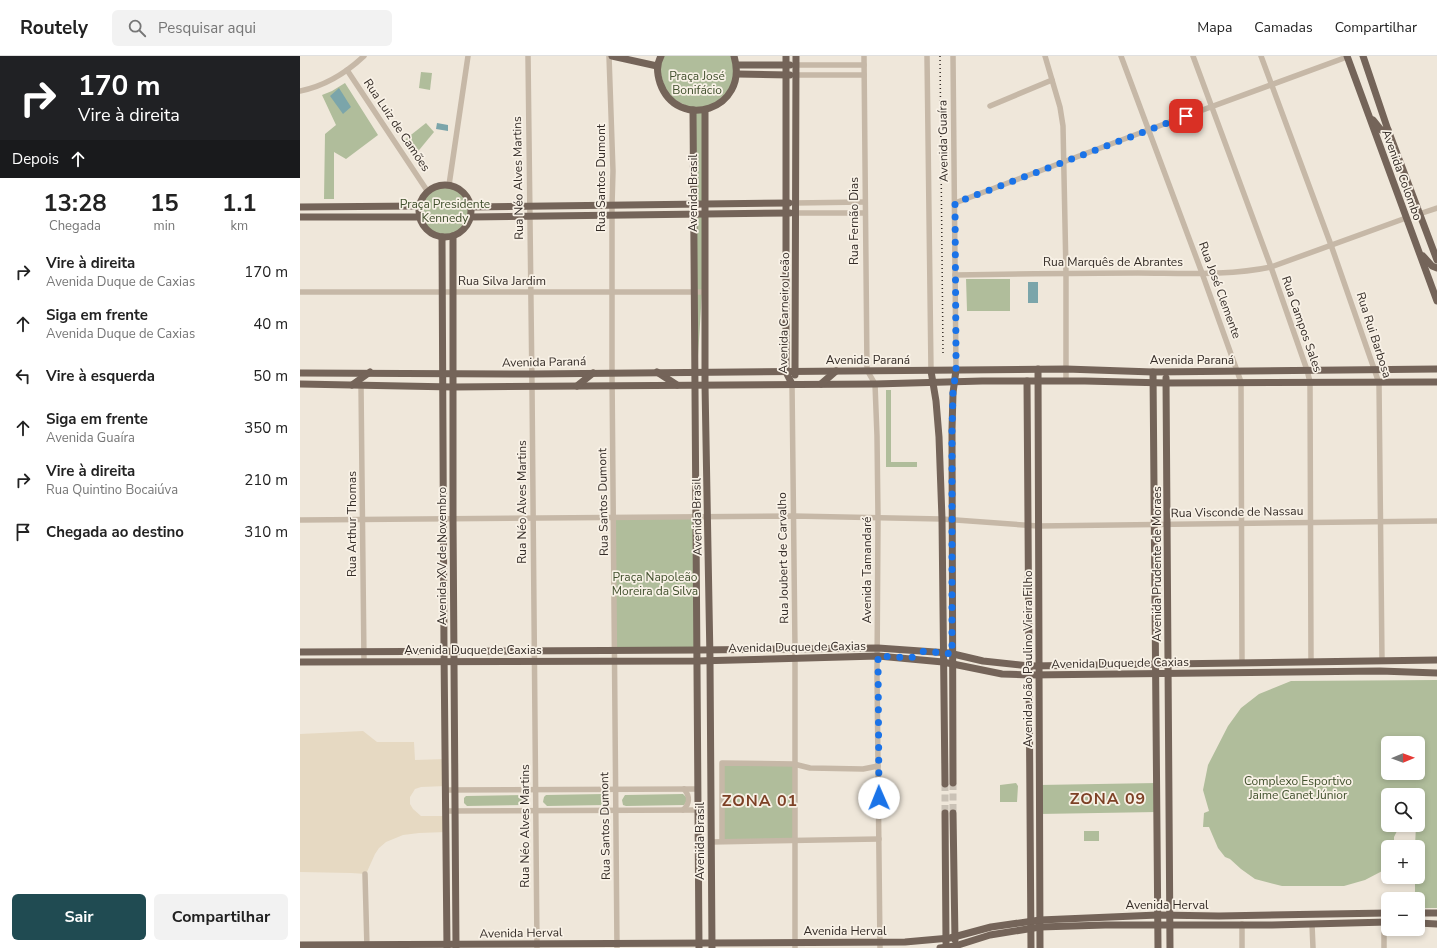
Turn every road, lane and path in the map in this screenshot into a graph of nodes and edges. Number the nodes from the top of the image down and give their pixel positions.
1 (364, 56) edge
2 (468, 56) edge
3 (528, 56) edge
4 (611, 56) edge
5 (652, 56) edge
6 (734, 56) edge
7 (786, 56) edge
8 (796, 56) edge
9 (864, 56) edge
10 (927, 56) edge
11 (953, 56) edge
12 (1045, 56) edge
13 (1121, 56) edge
14 (1193, 56) edge
15 (1261, 56) edge
16 (1363, 56) edge
17 (660, 57) edge
18 (1347, 57) edge
19 (737, 65) junction
20 (786, 65) junction
21 (796, 65) junction
22 (864, 65) junction
23 (657, 66) junction
24 (347, 70) junction
25 (737, 74) junction
26 (786, 75) junction
27 (796, 75) junction
28 (864, 75) junction
29 (1052, 80) junction
30 (1272, 84) junction
31 (300, 91) edge
32 (990, 106) dead end
33 (1211, 106) junction
34 (692, 110) junction
35 (704, 110) junction
36 (1368, 114) junction
37 (1148, 130) junction
38 (1388, 130) junction
39 (1378, 144) junction
40 (786, 148) junction
41 (796, 148) junction
42 (1064, 161) junction
43 (1402, 166) junction
44 (449, 186) junction
45 (428, 192) junction
46 (864, 202) junction
47 (786, 203) junction
48 (796, 203) junction
49 (955, 203) junction
50 (693, 204) junction
51 (704, 204) junction
52 (612, 205) junction
53 (420, 206) junction
54 (530, 206) junction
55 (300, 207) edge
56 (471, 207) junction
57 (1437, 208) edge
58 (796, 213) junction
59 (864, 213) junction
60 (693, 214) junction
61 (704, 214) junction
62 (786, 214) junction
63 (1419, 214) junction
64 (612, 215) junction
65 (530, 216) junction
66 (420, 217) junction
67 (470, 217) junction
68 (300, 218) edge
69 (1406, 218) junction
70 (453, 236) junction
71 (442, 237) junction
72 (1331, 245) junction
73 (1417, 248) junction
74 (1437, 260) edge
75 (1271, 267) junction
76 (1437, 268) edge
77 (1066, 273) junction
78 (1202, 273) junction
79 (955, 275) junction
80 (300, 292) edge
81 (442, 292) junction
82 (453, 292) junction
83 (531, 292) junction
84 (612, 292) junction
85 (694, 292) junction
86 (705, 292) junction
87 (1437, 301) edge
88 (1038, 369) junction
89 (1066, 369) junction
90 (1437, 369) edge
91 (866, 370) junction
92 (898, 370) junction
93 (956, 370) junction
94 (994, 370) junction
95 (1102, 370) junction
96 (1307, 370) junction
97 (1340, 370) junction
98 (1376, 370) junction
99 (705, 371) junction
100 (836, 371) junction
101 (931, 371) junction
102 (1201, 371) junction
103 (1237, 371) junction
104 (1272, 371) junction
105 (371, 372) junction
106 (658, 372) junction
107 (694, 372) junction
108 (751, 372) junction
109 (786, 372) junction
110 (796, 372) junction
111 (1153, 372) junction
112 (1166, 372) junction
113 (300, 373) edge
114 (324, 373) junction
115 (443, 373) junction
116 (453, 373) junction
117 (593, 373) junction
118 (612, 373) junction
119 (474, 374) junction
120 (532, 374) junction
121 (982, 381) junction
122 (1038, 381) junction
123 (1066, 381) junction
124 (1085, 381) junction
125 (933, 382) junction
126 (954, 382) junction
127 (1027, 382) junction
128 (1241, 382) junction
129 (1287, 382) junction
130 (1310, 382) junction
131 (1324, 382) junction
132 (1437, 382) edge
133 (909, 383) junction
134 (1153, 383) junction
135 (1166, 383) junction
136 (1186, 383) junction
137 (1379, 383) junction
138 (300, 384) edge
139 (763, 384) junction
140 (792, 384) junction
141 (821, 384) junction
142 (875, 384) junction
143 (338, 385) junction
144 (352, 385) junction
145 (362, 385) junction
146 (677, 385) junction
147 (694, 385) junction
148 (705, 385) junction
149 (532, 386) junction
150 (577, 386) junction
151 (612, 386) junction
152 (443, 387) junction
153 (453, 387) junction
154 (492, 387) junction
155 (695, 516) junction
156 (793, 516) junction
157 (708, 517) junction
158 (878, 517) junction
159 (533, 518) junction
160 (614, 518) junction
161 (443, 519) junction
162 (453, 519) junction
163 (942, 519) junction
164 (952, 519) junction
165 (300, 520) edge
166 (363, 520) junction
167 (1437, 521) edge
168 (1381, 522) junction
169 (1242, 523) junction
170 (1311, 523) junction
171 (1154, 524) junction
172 (1167, 524) junction
173 (1028, 525) junction
174 (1038, 526) junction
175 (770, 648) junction
176 (794, 648) junction
177 (827, 648) junction
178 (878, 648) junction
179 (534, 650) junction
180 (579, 650) junction
181 (648, 650) junction
182 (696, 650) junction
183 (710, 650) junction
184 (454, 651) junction
185 (488, 651) junction
186 (614, 651) junction
187 (924, 651) junction
188 (300, 652) edge
189 (318, 652) junction
190 (364, 652) junction
191 (422, 652) junction
192 (444, 652) junction
193 (943, 653) junction
194 (952, 654) junction
195 (878, 656) junction
196 (846, 657) junction
197 (911, 658) junction
198 (751, 659) junction
199 (794, 659) junction
200 (614, 660) junction
201 (665, 660) junction
202 (710, 660) junction
203 (1437, 660) edge
204 (404, 661) junction
205 (503, 661) junction
206 (534, 661) junction
207 (564, 661) junction
208 (696, 661) junction
209 (984, 661) junction
210 (1382, 661) junction
211 (300, 662) edge
212 (334, 662) junction
213 (364, 662) junction
214 (444, 662) junction
215 (454, 662) junction
216 (943, 662) junction
217 (1242, 662) junction
218 (1311, 662) junction
219 (1168, 663) junction
220 (952, 664) junction
221 (1155, 664) junction
222 (1029, 666) junction
223 (1039, 666) junction
224 (1437, 673) edge
225 (1002, 674) junction
226 (1156, 674) junction
227 (1168, 674) junction
228 (1029, 675) junction
229 (1039, 675) junction
230 (794, 764) junction
231 (878, 766) junction
232 (945, 784) tunnel mouth
233 (953, 784) tunnel mouth
234 (616, 789) junction
235 (684, 789) junction
236 (698, 789) junction
237 (446, 790) junction
238 (455, 790) junction
239 (536, 790) junction
240 (617, 810) junction
241 (683, 810) junction
242 (698, 810) junction
243 (446, 811) junction
244 (455, 811) junction
245 (536, 811) junction
246 (945, 813) tunnel mouth
247 (954, 813) tunnel mouth
248 (879, 839) junction
249 (795, 840) junction
250 (722, 841) junction
251 (711, 842) junction
252 (365, 874) dead end
253 (1381, 913) edge
254 (1425, 913) edge
255 (1437, 913) edge
256 (1335, 914) junction
257 (1158, 915) junction
258 (1258, 915) junction
259 (1169, 916) junction
260 (1219, 916) junction
261 (1097, 917) junction
262 (1030, 921) junction
263 (1381, 922) edge
264 (1425, 923) edge
265 (1040, 924) junction
266 (1242, 924) junction
267 (1312, 924) junction
268 (1326, 924) junction
269 (1437, 924) edge
270 (1105, 925) junction
271 (1158, 925) junction
272 (1169, 925) junction
273 (1272, 925) junction
274 (1207, 926) junction
275 (991, 927) junction
276 (1030, 929) junction
277 (955, 936) junction
278 (984, 936) junction
279 (1385, 936) edge
280 (946, 938) junction
281 (748, 942) junction
282 (836, 942) junction
283 (905, 942) junction
284 (581, 943) junction
285 (656, 943) junction
286 (300, 945) edge
287 (617, 945) edge
288 (698, 945) edge
289 (711, 945) edge
290 (795, 945) edge
291 (880, 945) edge
292 (322, 946) edge
293 (367, 946) edge
294 (408, 946) edge
295 (447, 946) edge
296 (456, 946) edge
297 (497, 946) edge
298 (537, 946) edge
299 (955, 947) edge
300 (573, 948) edge
301 (665, 948) edge
302 (758, 948) edge
303 (826, 948) edge
304 (913, 948) edge
305 (940, 948) edge
306 (946, 948) edge
307 (1031, 948) edge
308 (1040, 948) edge
309 (1158, 948) edge
310 (1170, 948) edge
311 (1242, 948) edge
312 (1312, 948) edge
313 (1384, 948) edge

1 - 24 street
2 - 44 street
3 - 54 street, Rua Néo Alves Martins
4 - 23 main road
4 - 52 street, Rua Santos Dumont
5 - 17 main road
6 - 19 main road
7 - 20 main road, Avenida Carneiro Leão
8 - 21 main road, Avenida Carneiro Leão
9 - 22 street, Rua Fernão Dias
10 - 101 street
11 - 49 street, Avenida Guaíra
12 - 29 street
13 - 37 street, Rua José Clemente
14 - 33 street, Rua Campos Sales
15 - 30 street, Rua Rui Barbosa
16 - 38 main road, Avenida Colombo
17 - 23 main road
18 - 30 street
18 - 36 main road, Avenida Colombo
19 - 20 main road
19 - 25 main road
20 - 21 main road
20 - 26 main road, Avenida Carneiro Leão
21 - 22 street
21 - 27 main road, Avenida Carneiro Leão
22 - 28 street, Rua Fernão Dias
23 - 34 main road
24 - 31 street
24 - 45 street, Rua Luiz de Camões
25 - 26 main road
25 - 35 main road
26 - 27 main road
26 - 40 main road, Avenida Carneiro Leão
27 - 28 street
27 - 41 main road, Avenida Carneiro Leão
28 - 46 street, Rua Fernão Dias
29 - 32 street
29 - 42 street
30 - 33 street
30 - 72 street, Rua Rui Barbosa
33 - 37 street
33 - 75 street, Rua Campos Sales
34 - 35 main road
34 - 50 main road, Avenida Brasil
35 - 51 main road, Avenida Brasil
36 - 38 main road
36 - 39 main road, Avenida Colombo
37 - 42 street
37 - 78 street, Rua José Clemente
38 - 43 main road, Avenida Colombo
39 - 43 main road
39 - 69 main road, Avenida Colombo
40 - 41 main road
40 - 47 main road, Avenida Carneiro Leão
41 - 48 main road, Avenida Carneiro Leão
42 - 49 street
42 - 77 street
43 - 63 main road, Avenida Colombo
44 - 45 main road
44 - 56 main road
45 - 53 main road
46 - 48 street
46 - 59 street, Rua Fernão Dias
47 - 48 main road
47 - 51 main road
47 - 62 main road, Avenida Carneiro Leão
48 - 58 main road, Avenida Carneiro Leão
49 - 79 street, Avenida Guaíra
50 - 51 main road
50 - 52 main road
50 - 60 main road, Avenida Brasil
51 - 61 main road, Avenida Brasil
52 - 54 main road
52 - 64 street, Rua Santos Dumont
53 - 55 main road
53 - 66 main road
54 - 56 main road
54 - 65 street, Rua Néo Alves Martins
56 - 67 main road
57 - 63 street
58 - 59 street
58 - 62 main road
58 - 110 main road, Avenida Carneiro Leão
59 - 91 street, Rua Fernão Dias
60 - 61 main road
60 - 64 main road
60 - 85 main road, Avenida Brasil
61 - 62 main road
61 - 86 main road, Avenida Brasil
62 - 109 main road, Avenida Carneiro Leão
63 - 74 main road, Avenida Colombo
64 - 65 main road
64 - 84 street, Rua Santos Dumont
65 - 67 main road
65 - 83 street, Rua Néo Alves Martins
66 - 68 main road
66 - 71 main road
67 - 70 main road
69 - 72 street, Rua Marquês de Abrantes
69 - 73 main road, Avenida Colombo
70 - 71 main road
70 - 82 main road, Avenida XV de Novembro
71 - 81 main road, Avenida XV de Novembro
72 - 75 street, Rua Marquês de Abrantes
72 - 98 street, Rua Rui Barbosa
73 - 76 main road
73 - 87 main road, Avenida Colombo
75 - 78 street, Rua Marquês de Abrantes
75 - 96 street, Rua Campos Sales
77 - 78 street, Rua Marquês de Abrantes
77 - 79 street, Rua Marquês de Abrantes
77 - 89 street
78 - 103 street, Rua José Clemente
79 - 93 street, Avenida Guaíra
80 - 81 street, Rua Silva Jardim
81 - 82 street, Rua Silva Jardim
81 - 115 main road, Avenida XV de Novembro
82 - 83 street, Rua Silva Jardim
82 - 116 main road, Avenida XV de Novembro
83 - 84 street, Rua Silva Jardim
83 - 120 street, Rua Néo Alves Martins
84 - 85 street, Rua Silva Jardim
84 - 118 street, Rua Santos Dumont
85 - 86 street, Rua Silva Jardim
85 - 107 main road, Avenida Brasil
86 - 99 main road, Avenida Brasil
88 - 89 main road, Avenida Paraná
88 - 94 main road, Avenida Paraná
88 - 122 main road, Avenida João Paulino Vieira Filho
89 - 95 main road, Avenida Paraná
89 - 123 street
90 - 98 main road, Avenida Paraná
91 - 92 main road, Avenida Paraná
91 - 100 main road, Avenida Paraná
91 - 142 street
92 - 101 main road, Avenida Paraná
92 - 133 main road
93 - 94 main road, Avenida Paraná
93 - 101 main road, Avenida Paraná
93 - 126 main road
94 - 121 main road
95 - 111 main road, Avenida Paraná
95 - 124 main road
96 - 97 main road, Avenida Paraná
96 - 104 main road, Avenida Paraná
96 - 130 street, Rua Campos Sales
97 - 98 main road, Avenida Paraná
97 - 131 main road
98 - 137 street, Rua Rui Barbosa
99 - 107 main road, Avenida Paraná
99 - 108 main road, Avenida Paraná
99 - 148 main road, Avenida Brasil
100 - 110 main road, Avenida Paraná
100 - 141 main road
101 - 125 main road
102 - 103 main road, Avenida Paraná
102 - 112 main road, Avenida Paraná
102 - 136 main road
103 - 104 main road, Avenida Paraná
103 - 128 street, Rua José Clemente
104 - 129 main road
105 - 114 main road, Avenida Paraná
105 - 115 main road, Avenida Paraná
105 - 144 main road
106 - 107 main road, Avenida Paraná
106 - 118 main road, Avenida Paraná
106 - 146 main road
107 - 147 main road, Avenida Brasil
108 - 109 main road, Avenida Paraná
108 - 139 main road
109 - 110 main road, Avenida Paraná
109 - 140 main road, Avenida Carneiro Leão
110 - 140 main road, Avenida Carneiro Leão
111 - 112 main road, Avenida Paraná
111 - 134 main road, Avenida Prudente de Moraes
112 - 135 main road, Avenida Prudente de Moraes
113 - 114 main road, Avenida Paraná
114 - 143 main road
115 - 116 main road, Avenida Paraná
115 - 152 main road, Avenida XV de Novembro
116 - 119 main road, Avenida Paraná
116 - 153 main road, Avenida XV de Novembro
117 - 118 main road, Avenida Paraná
117 - 120 main road, Avenida Paraná
117 - 150 main road
118 - 151 street, Rua Santos Dumont
119 - 120 main road, Avenida Paraná
119 - 154 main road
120 - 149 street, Rua Néo Alves Martins
121 - 126 main road, Avenida Paraná
121 - 127 main road, Avenida Paraná
122 - 123 main road, Avenida Paraná
122 - 127 main road, Avenida Paraná
122 - 174 main road, Avenida João Paulino Vieira Filho
123 - 124 main road, Avenida Paraná
124 - 134 main road, Avenida Paraná
125 - 126 main road, Avenida Paraná
125 - 133 main road, Avenida Paraná
125 - 163 main road
126 - 164 main road
127 - 173 main road, Avenida João Paulino Vieira Filho
128 - 129 main road, Avenida Paraná
128 - 136 main road, Avenida Paraná
128 - 169 street, Rua José Clemente
129 - 130 main road, Avenida Paraná
130 - 131 main road, Avenida Paraná
130 - 170 street, Rua Campos Sales
131 - 137 main road, Avenida Paraná
132 - 137 main road, Avenida Paraná
133 - 142 main road, Avenida Paraná
134 - 135 main road, Avenida Paraná
134 - 171 main road, Avenida Prudente de Moraes
135 - 136 main road, Avenida Paraná
135 - 172 main road, Avenida Prudente de Moraes
137 - 168 street, Rua Rui Barbosa
138 - 143 main road, Avenida Paraná
139 - 140 main road, Avenida Paraná
139 - 148 main road, Avenida Paraná
140 - 141 main road, Avenida Paraná
140 - 156 street, Rua Joubert de Carvalho
141 - 142 main road, Avenida Paraná
142 - 158 street, Avenida Tamandaré
143 - 144 main road, Avenida Paraná
144 - 145 main road, Avenida Paraná
145 - 152 main road, Avenida Paraná
145 - 166 street, Rua Arthur Thomas
146 - 147 main road, Avenida Paraná
146 - 151 main road, Avenida Paraná
147 - 148 main road, Avenida Paraná
147 - 155 main road, Avenida Brasil
148 - 157 main road, Avenida Brasil
149 - 150 main road, Avenida Paraná
149 - 154 main road, Avenida Paraná
149 - 159 street, Rua Néo Alves Martins
150 - 151 main road, Avenida Paraná
151 - 160 street, Rua Santos Dumont
152 - 153 main road, Avenida Paraná
152 - 161 main road, Avenida XV de Novembro
153 - 154 main road, Avenida Paraná
153 - 162 main road, Avenida XV de Novembro
155 - 157 street, Rua Visconde de Nassau
155 - 160 street, Rua Visconde de Nassau
155 - 182 main road, Avenida Brasil
156 - 157 street, Rua Visconde de Nassau
156 - 158 street, Rua Visconde de Nassau
156 - 176 street, Rua Joubert de Carvalho
157 - 183 main road, Avenida Brasil
158 - 163 street, Rua Visconde de Nassau
158 - 178 street, Avenida Tamandaré
159 - 160 street, Rua Visconde de Nassau
159 - 162 street, Rua Visconde de Nassau
159 - 179 street, Rua Néo Alves Martins
160 - 186 street, Rua Santos Dumont
161 - 162 street, Rua Visconde de Nassau
161 - 166 street, Rua Visconde de Nassau
161 - 192 main road, Avenida XV de Novembro
162 - 184 main road, Avenida XV de Novembro
163 - 164 street, Rua Visconde de Nassau
163 - 193 main road
164 - 173 street, Rua Visconde de Nassau
164 - 194 main road
165 - 166 street, Rua Visconde de Nassau
166 - 190 street, Rua Arthur Thomas
167 - 168 street, Rua Visconde de Nassau
168 - 170 street, Rua Visconde de Nassau
168 - 210 street, Rua Rui Barbosa
169 - 170 street, Rua Visconde de Nassau
169 - 172 street, Rua Visconde de Nassau
169 - 217 street, Rua José Clemente
170 - 218 street, Rua Campos Sales
171 - 172 street, Rua Visconde de Nassau
171 - 174 street, Rua Visconde de Nassau
171 - 221 main road, Avenida Prudente de Moraes
172 - 219 main road, Avenida Prudente de Moraes
173 - 174 street, Rua Visconde de Nassau
173 - 222 main road, Avenida João Paulino Vieira Filho
174 - 223 main road, Avenida João Paulino Vieira Filho
175 - 176 main road, Avenida Duque de Caxias
175 - 183 main road, Avenida Duque de Caxias
175 - 198 main road
176 - 177 main road, Avenida Duque de Caxias
176 - 199 street, Rua Joubert de Carvalho
177 - 178 main road, Avenida Duque de Caxias
177 - 196 main road
178 - 187 main road, Avenida Duque de Caxias
178 - 195 street, Avenida Tamandaré
179 - 180 main road, Avenida Duque de Caxias
179 - 185 main road, Avenida Duque de Caxias
179 - 206 street, Rua Néo Alves Martins
180 - 186 main road, Avenida Duque de Caxias
180 - 207 main road
181 - 182 main road, Avenida Duque de Caxias
181 - 186 main road, Avenida Duque de Caxias
181 - 201 main road
182 - 183 main road, Avenida Duque de Caxias
182 - 208 main road, Avenida Brasil
183 - 202 main road, Avenida Brasil
184 - 185 main road, Avenida Duque de Caxias
184 - 192 main road, Avenida Duque de Caxias
184 - 215 main road, Avenida XV de Novembro
185 - 205 main road
186 - 200 street, Rua Santos Dumont
187 - 193 main road, Avenida Duque de Caxias
187 - 197 main road
188 - 189 main road, Avenida Duque de Caxias
189 - 190 main road, Avenida Duque de Caxias
189 - 212 main road
190 - 191 main road, Avenida Duque de Caxias
190 - 213 street, Rua Arthur Thomas
191 - 192 main road, Avenida Duque de Caxias
191 - 204 main road
192 - 214 main road, Avenida XV de Novembro
193 - 194 main road, Avenida Duque de Caxias
193 - 216 main road
194 - 209 main road, Avenida Duque de Caxias
194 - 220 main road
195 - 196 main road, Avenida Duque de Caxias
195 - 197 main road, Avenida Duque de Caxias
195 - 231 street, Avenida Tamandaré
196 - 199 main road, Avenida Duque de Caxias
197 - 216 main road, Avenida Duque de Caxias
198 - 199 main road, Avenida Duque de Caxias
198 - 202 main road, Avenida Duque de Caxias
199 - 230 street, Rua Joubert de Carvalho
200 - 201 main road, Avenida Duque de Caxias
200 - 207 main road, Avenida Duque de Caxias
200 - 234 street, Rua Santos Dumont
201 - 208 main road, Avenida Duque de Caxias
202 - 208 main road, Avenida Duque de Caxias
202 - 251 main road, Avenida Brasil
203 - 210 main road, Avenida Duque de Caxias
204 - 213 main road, Avenida Duque de Caxias
204 - 214 main road, Avenida Duque de Caxias
205 - 206 main road, Avenida Duque de Caxias
205 - 215 main road, Avenida Duque de Caxias
206 - 207 main road, Avenida Duque de Caxias
206 - 239 street, Rua Néo Alves Martins
208 - 236 main road, Avenida Brasil
209 - 222 main road, Avenida Duque de Caxias
209 - 225 main road
210 - 218 main road, Avenida Duque de Caxias
211 - 212 main road, Avenida Duque de Caxias
212 - 213 main road, Avenida Duque de Caxias
214 - 215 main road, Avenida Duque de Caxias
214 - 237 main road, Avenida XV de Novembro
215 - 238 main road, Avenida XV de Novembro
216 - 220 main road, Avenida Duque de Caxias
216 - 232 main road
217 - 218 main road, Avenida Duque de Caxias
217 - 219 main road, Avenida Duque de Caxias
219 - 221 main road, Avenida Duque de Caxias
219 - 227 main road, Avenida Prudente de Moraes
220 - 225 main road, Avenida Duque de Caxias
220 - 233 main road
221 - 223 main road, Avenida Duque de Caxias
221 - 226 main road, Avenida Prudente de Moraes
222 - 223 main road, Avenida Duque de Caxias
222 - 228 main road, Avenida João Paulino Vieira Filho
223 - 229 main road, Avenida João Paulino Vieira Filho
224 - 227 main road, Avenida Duque de Caxias
225 - 228 main road, Avenida Duque de Caxias
226 - 227 main road, Avenida Duque de Caxias
226 - 229 main road, Avenida Duque de Caxias
226 - 257 main road, Avenida Prudente de Moraes
227 - 259 main road, Avenida Prudente de Moraes
228 - 229 main road, Avenida Duque de Caxias
228 - 262 main road, Avenida João Paulino Vieira Filho
229 - 265 main road, Avenida João Paulino Vieira Filho
230 - 231 street
230 - 249 street, Rua Joubert de Carvalho
230 - 250 street
231 - 248 street, Avenida Tamandaré
234 - 235 street
234 - 239 street
234 - 240 street, Rua Santos Dumont
235 - 236 street
235 - 241 street
236 - 242 main road, Avenida Brasil
237 - 238 street
237 - 243 main road, Avenida XV de Novembro
238 - 239 street
238 - 244 main road, Avenida XV de Novembro
239 - 245 street, Rua Néo Alves Martins
240 - 241 street
240 - 245 street
240 - 287 street, Rua Santos Dumont
241 - 242 street
242 - 288 main road, Avenida Brasil
243 - 244 street
243 - 295 main road, Avenida XV de Novembro
244 - 245 street
244 - 296 main road, Avenida XV de Novembro
245 - 298 street, Rua Néo Alves Martins
246 - 280 main road
247 - 277 main road
248 - 249 street
248 - 291 street, Avenida Tamandaré
249 - 250 street
249 - 290 street, Rua Joubert de Carvalho
250 - 251 street
251 - 289 main road, Avenida Brasil
252 - 293 street
253 - 256 main road, Avenida Herval
254 - 255 main road
256 - 258 main road, Avenida Herval
256 - 268 main road
257 - 259 main road, Avenida Herval
257 - 261 main road, Avenida Herval
257 - 271 main road, Avenida Prudente de Moraes
258 - 260 main road, Avenida Herval
258 - 273 main road
259 - 260 main road, Avenida Herval
259 - 272 main road, Avenida Prudente de Moraes
260 - 274 main road
261 - 265 main road, Avenida Herval
261 - 270 main road
262 - 265 main road, Avenida Herval
262 - 275 main road, Avenida Herval
262 - 276 main road, Avenida João Paulino Vieira Filho
263 - 268 main road, Avenida Herval
264 - 269 main road
265 - 270 main road, Avenida Herval
265 - 276 main road, Avenida Herval
265 - 308 main road, Avenida João Paulino Vieira Filho
266 - 273 main road, Avenida Herval
266 - 274 main road, Avenida Herval
266 - 311 street
267 - 268 main road, Avenida Herval
267 - 273 main road, Avenida Herval
267 - 312 street
270 - 271 main road, Avenida Herval
271 - 272 main road, Avenida Herval
271 - 309 main road, Avenida Prudente de Moraes
272 - 274 main road, Avenida Herval
272 - 310 main road, Avenida Prudente de Moraes
275 - 277 main road, Avenida Herval
275 - 278 main road
276 - 278 main road, Avenida Herval
276 - 307 main road, Avenida João Paulino Vieira Filho
277 - 280 main road, Avenida Herval
277 - 299 main road
278 - 299 main road, Avenida Herval
279 - 313 street
280 - 283 main road, Avenida Herval
280 - 306 main road
281 - 289 main road, Avenida Herval
281 - 290 main road, Avenida Herval
281 - 302 main road
282 - 290 main road, Avenida Herval
282 - 291 main road, Avenida Herval
282 - 303 main road
283 - 291 main road, Avenida Herval
283 - 304 main road
284 - 287 main road, Avenida Herval
284 - 298 main road, Avenida Herval
284 - 300 main road
285 - 287 main road, Avenida Herval
285 - 288 main road, Avenida Herval
285 - 301 main road
286 - 292 main road, Avenida Herval
288 - 289 main road, Avenida Herval
292 - 293 main road, Avenida Herval
293 - 294 main road, Avenida Herval
294 - 295 main road, Avenida Herval
295 - 296 main road, Avenida Herval
296 - 297 main road, Avenida Herval
297 - 298 main road, Avenida Herval
299 - 306 main road, Avenida Herval
305 - 306 main road, Avenida Herval

